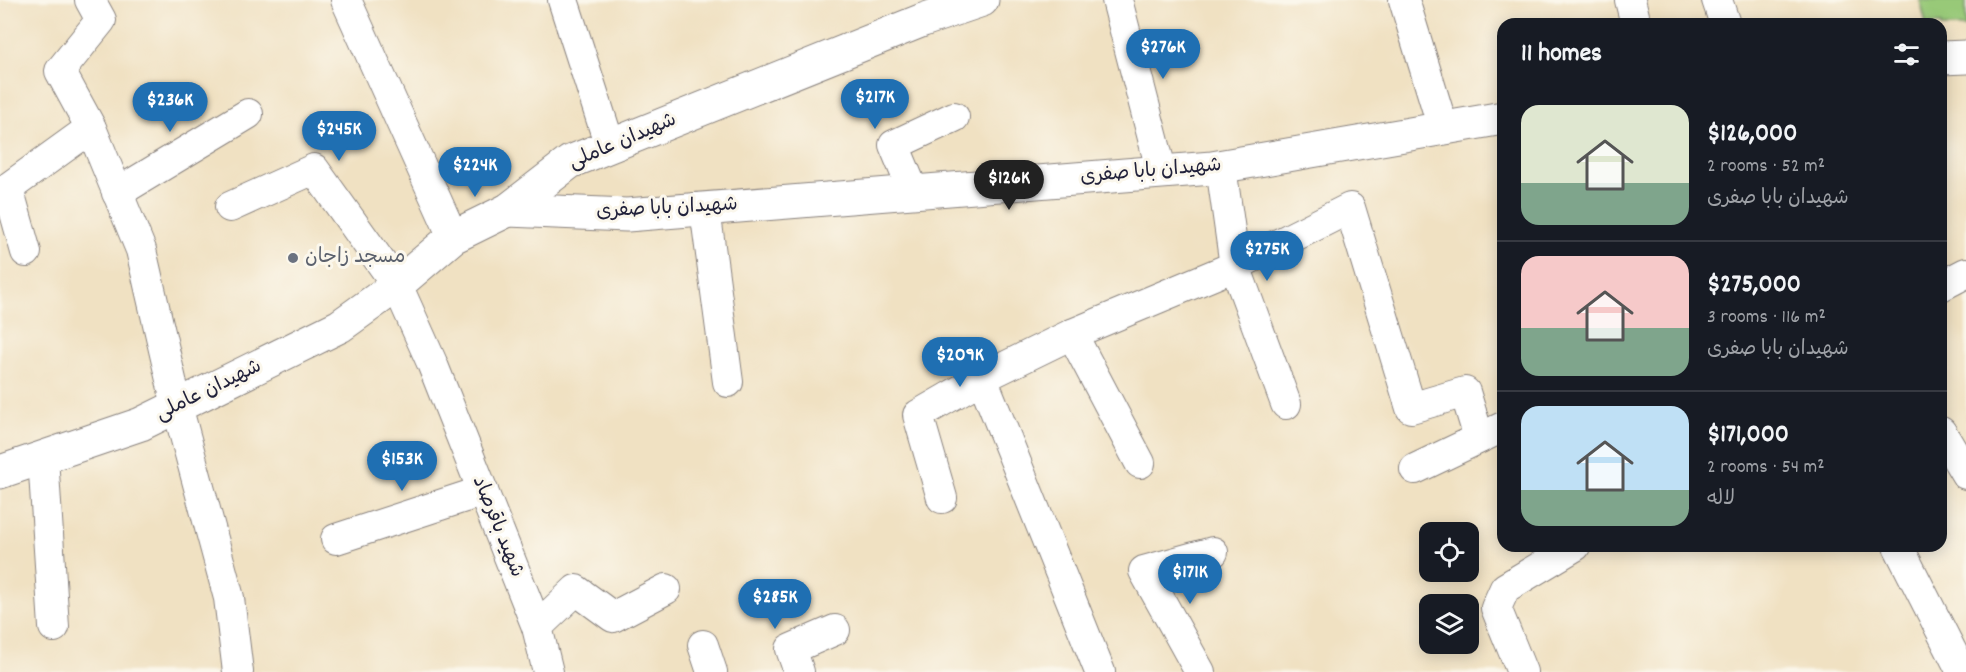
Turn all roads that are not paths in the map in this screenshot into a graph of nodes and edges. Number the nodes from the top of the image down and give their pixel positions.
1 (90, 0) edge
2 (346, 0) edge
3 (563, 0) edge
4 (982, 0) edge
5 (1117, 0) edge
6 (1404, 0) edge
7 (1630, 0) edge
8 (1717, 0) edge
9 (1634, 18) edge
10 (1723, 18) edge
11 (1966, 57) edge
12 (1947, 58) edge
13 (248, 114) dead end
14 (954, 117) dead end
15 (1497, 119) edge
16 (91, 128) junction
17 (1443, 128) junction
18 (610, 146) junction
19 (1221, 166) junction
20 (1162, 173) junction
21 (117, 193) junction
22 (914, 193) junction
23 (230, 207) dead end
24 (705, 209) junction
25 (508, 210) junction
26 (453, 237) junction
27 (26, 252) dead end
28 (1235, 266) junction
29 (1966, 273) edge
30 (1947, 283) edge
31 (397, 285) junction
32 (1072, 334) junction
33 (982, 378) junction
34 (728, 382) dead end
35 (1286, 404) dead end
36 (177, 406) junction
37 (1491, 432) edge
38 (1947, 442) edge
39 (43, 457) junction
40 (1140, 463) dead end
41 (1415, 469) dead end
42 (0, 472) edge
43 (1966, 474) edge
44 (483, 491) junction
45 (942, 498) dead end
46 (336, 539) dead end
47 (1213, 552) dead end
48 (1565, 552) edge
49 (1901, 552) edge
50 (666, 589) dead end
51 (54, 627) dead end
52 (537, 627) junction
53 (835, 630) dead end
54 (238, 672) edge
55 (548, 672) edge
56 (799, 672) edge
57 (1100, 672) edge
58 (1200, 672) edge
59 (1522, 672) edge
60 (1962, 672) edge

1 - 16 street
2 - 26 street
3 - 18 street
4 - 18 street, شهیدان عاملی
5 - 20 street
6 - 17 street
7 - 9 street
8 - 10 street
11 - 12 street
13 - 21 street
14 - 22 street
15 - 17 street, شهیدان بابا صفری
16 - 21 street
16 - 27 street
17 - 19 street, شهیدان بابا صفری
18 - 25 street, شهیدان عاملی
19 - 20 street, شهیدان بابا صفری
19 - 28 street
20 - 22 street, شهیدان بابا صفری
21 - 36 street
22 - 24 street, شهیدان بابا صفری
23 - 31 street, شهید باقرصاد
24 - 25 street, شهیدان بابا صفری
24 - 34 street
25 - 26 street, شهیدان عاملی
26 - 31 street, شهیدان عاملی
28 - 32 street
28 - 35 street
28 - 37 street
29 - 30 street
31 - 36 street, شهیدان عاملی
31 - 44 street, شهید باقرصاد
32 - 33 street
32 - 40 street
33 - 45 street
33 - 57 street
36 - 39 street, شهیدان عاملی
36 - 54 street
37 - 41 street
38 - 43 street
39 - 42 street, شهیدان عاملی
39 - 51 street
44 - 46 street
44 - 52 street, شهید باقرصاد
47 - 58 street
48 - 59 street
49 - 60 street
50 - 52 street
52 - 55 street, شهید باقرصاد
53 - 56 street

